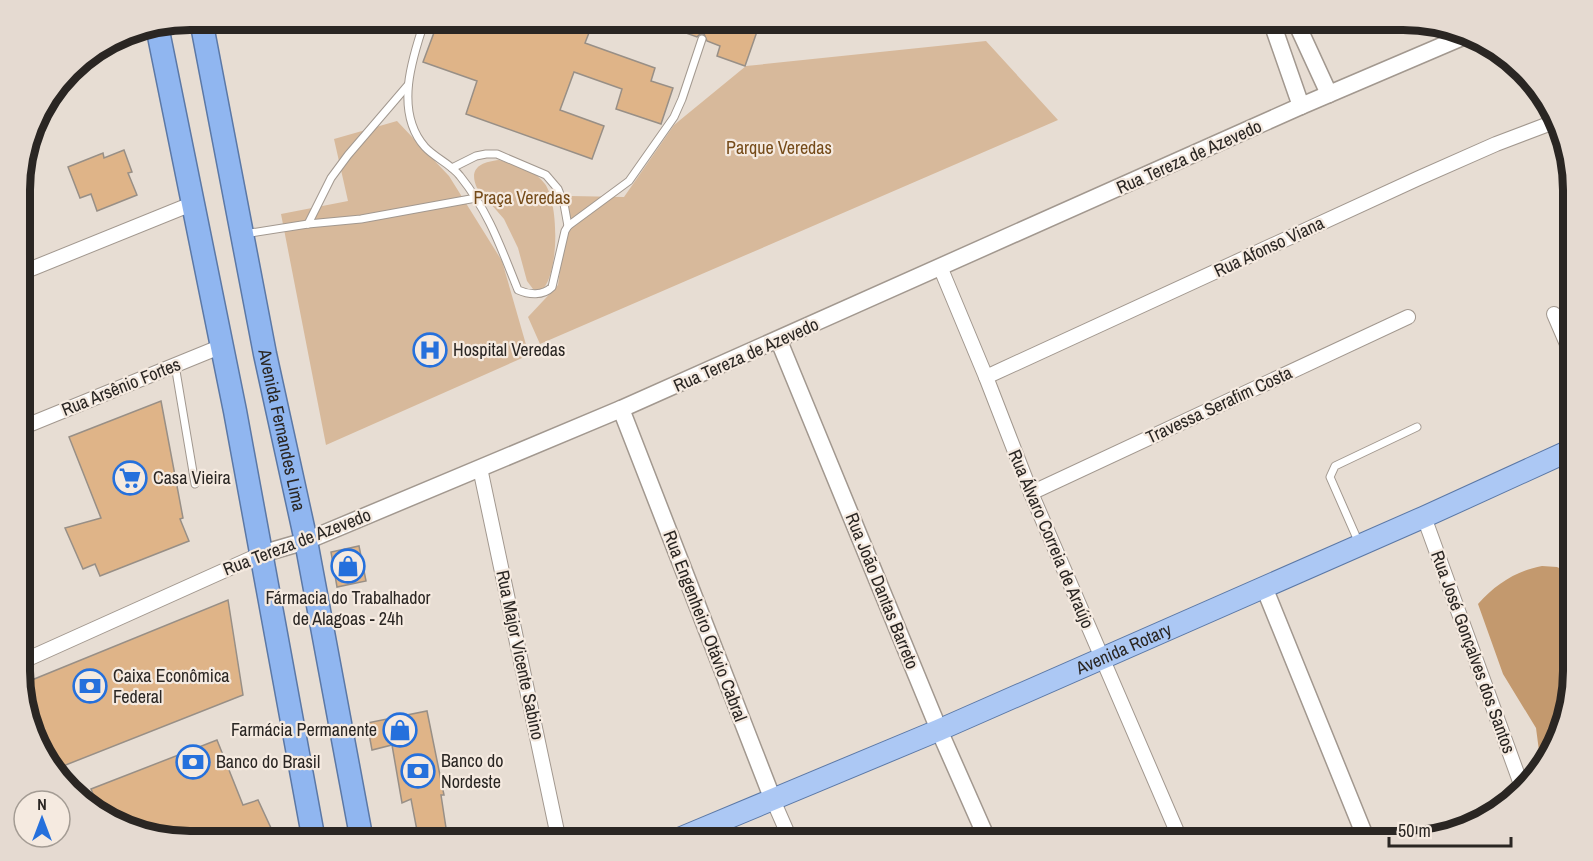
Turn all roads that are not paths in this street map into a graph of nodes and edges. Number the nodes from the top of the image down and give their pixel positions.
1 (203, 30) edge
2 (422, 30) edge
3 (1274, 30) edge
4 (1300, 30) edge
5 (158, 33) edge
6 (702, 39) dead end
7 (1457, 40) edge
8 (408, 85) junction
9 (1329, 94) junction
10 (1301, 106) junction
11 (1549, 124) edge
12 (452, 168) junction
13 (476, 198) junction
14 (194, 203) junction
15 (308, 224) junction
16 (568, 226) junction
17 (242, 235) junction
18 (30, 269) edge
19 (940, 269) junction
20 (1554, 314) dead end
21 (1408, 317) dead end
22 (1563, 335) edge
23 (778, 341) junction
24 (222, 346) junction
25 (175, 365) junction
26 (986, 377) junction
27 (621, 409) junction
28 (30, 424) edge
29 (1417, 428) dead end
30 (1563, 454) edge
31 (480, 468) junction
32 (195, 484) dead end
33 (1031, 493) junction
34 (1424, 517) junction
35 (306, 541) junction
36 (1359, 545) junction
37 (261, 554) junction
38 (1264, 587) junction
39 (30, 658) edge
40 (1101, 658) junction
41 (939, 730) junction
42 (1519, 780) edge
43 (773, 800) junction
44 (312, 831) edge
45 (361, 831) edge
46 (557, 831) edge
47 (697, 831) edge
48 (787, 831) edge
49 (984, 831) edge
50 (1177, 831) edge
51 (1363, 831) edge

1 - 17 highway, Avenida Fernandes Lima
2 - 8 lane
3 - 10 street
4 - 9 street
5 - 14 highway
6 - 16 lane
7 - 9 street, Rua Tereza de Azevedo
8 - 12 lane
8 - 15 lane
9 - 10 street, Rua Tereza de Azevedo
10 - 19 street, Rua Tereza de Azevedo
11 - 26 street, Rua Afonso Viana
12 - 13 lane
12 - 16 lane
13 - 15 lane
13 - 16 lane
14 - 18 street
14 - 24 highway
15 - 17 lane
17 - 35 highway, Avenida Fernandes Lima
19 - 23 street, Rua Tereza de Azevedo
19 - 26 street, Rua Álvaro Correia de Araújo
20 - 22 street
21 - 33 street, Travessa Serafim Costa
23 - 27 street, Rua Tereza de Azevedo
23 - 41 street, Rua João Dantas Barreto
24 - 25 street, Rua Arsênio Fortes
24 - 37 highway
25 - 28 street, Rua Arsênio Fortes
25 - 32 lane
26 - 33 street, Rua Álvaro Correia de Araújo
27 - 31 street, Rua Tereza de Azevedo
27 - 43 street, Rua Engenheiro Otávio Cabral
29 - 36 lane
30 - 34 main road, Avenida Rotary
31 - 35 street, Rua Tereza de Azevedo
31 - 46 street, Rua Major Vicente Sabino
33 - 40 street, Rua Álvaro Correia de Araújo
34 - 36 main road, Avenida Rotary
34 - 42 street, Rua José Gonçalves dos Santos
35 - 37 street, Rua Tereza de Azevedo
35 - 45 highway, Avenida Fernandes Lima
36 - 38 main road, Avenida Rotary
37 - 39 street, Rua Tereza de Azevedo
37 - 44 highway
38 - 40 main road, Avenida Rotary
38 - 51 street
40 - 41 main road, Avenida Rotary
40 - 50 street, Rua Álvaro Correia de Araújo
41 - 43 main road, Avenida Rotary
41 - 49 street, Rua João Dantas Barreto
43 - 47 main road, Avenida Rotary
43 - 48 street, Rua Engenheiro Otávio Cabral

